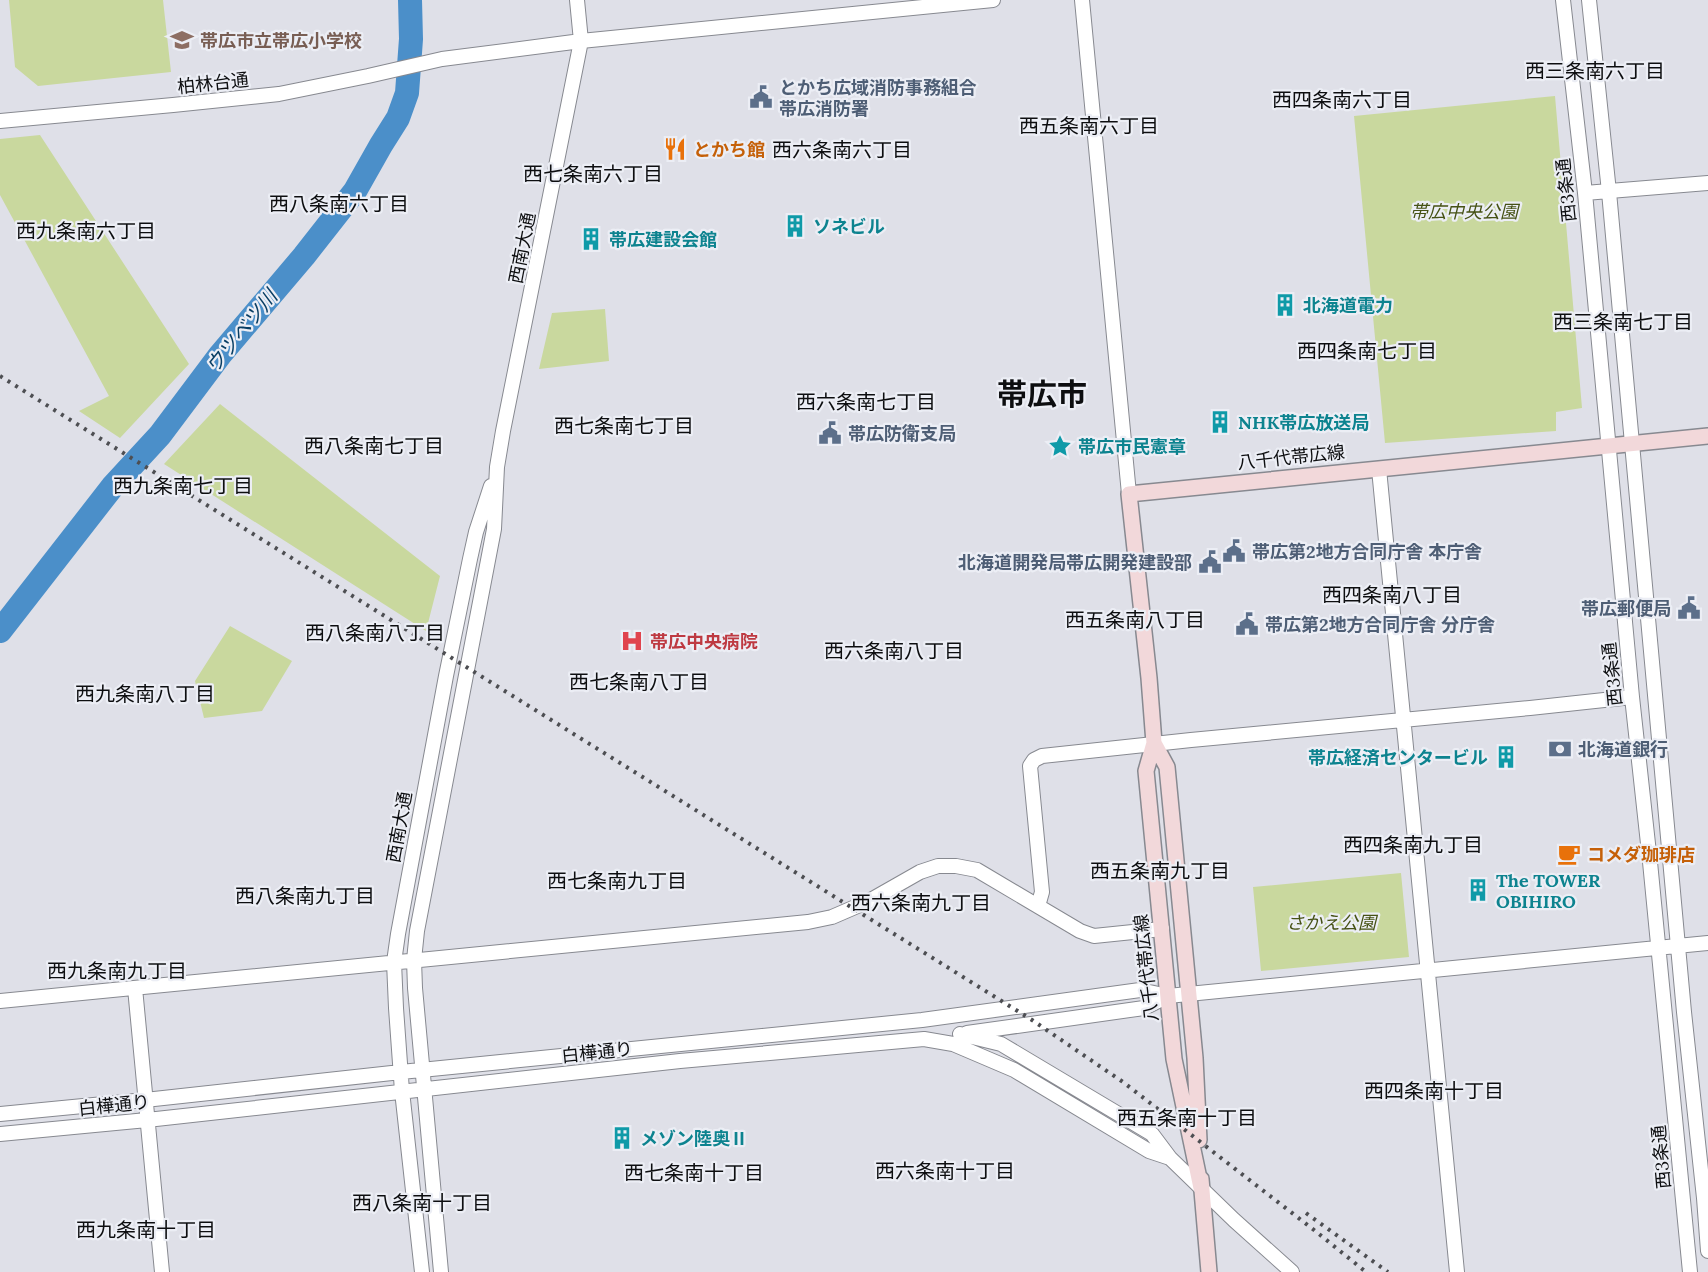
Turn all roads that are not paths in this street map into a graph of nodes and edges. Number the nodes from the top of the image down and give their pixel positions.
1 (577, 0) edge
2 (993, 0) edge
3 (1082, 0) edge
4 (1563, 0) edge
5 (1589, 0) edge
6 (581, 41) junction
7 (0, 121) edge
8 (1708, 183) edge
9 (1609, 192) junction
10 (1585, 193) junction
11 (1708, 436) edge
12 (1631, 444) junction
13 (1609, 446) junction
14 (497, 467) junction
15 (1379, 468) junction
16 (1128, 494) junction
17 (1632, 697) junction
18 (1405, 719) junction
19 (1154, 743) junction
20 (1038, 906) junction
21 (1162, 929) junction
22 (1708, 943) edge
23 (1678, 945) junction
24 (1658, 947) junction
25 (414, 960) junction
26 (394, 962) junction
27 (1429, 970) junction
28 (135, 988) junction
29 (1188, 994) junction
30 (1168, 996) junction
31 (0, 1001) edge
32 (960, 1034) junction
33 (924, 1039) junction
34 (422, 1070) junction
35 (401, 1072) junction
36 (424, 1089) junction
37 (402, 1091) junction
38 (145, 1100) junction
39 (0, 1114) edge
40 (147, 1120) junction
41 (0, 1134) edge
42 (1170, 1158) junction
43 (1202, 1188) junction
44 (1706, 1198) edge
45 (1683, 1200) junction
46 (1708, 1251) edge
47 (162, 1272) edge
48 (422, 1272) edge
49 (441, 1272) edge
50 (1209, 1272) edge
51 (1292, 1272) edge
52 (1457, 1272) edge
53 (1690, 1272) edge

1 - 6 street, 西南大通
2 - 6 street, 柏林台通
3 - 16 street
4 - 10 street, 西3条通
5 - 9 street, 西3条通
6 - 7 street, 柏林台通
6 - 14 street, 西南大通
8 - 9 street
9 - 10 street
9 - 12 street, 西3条通
10 - 13 street, 西3条通
11 - 12 main road, 八千代帯広線
12 - 13 main road, 八千代帯広線
12 - 23 street, 西3条通
13 - 15 main road, 八千代帯広線
13 - 17 street, 西3条通
14 - 25 street, 西南大通
14 - 26 street, 西南大通
15 - 16 main road, 八千代帯広線
15 - 18 street
16 - 19 main road, 八千代帯広線
17 - 18 street
17 - 24 street, 西3条通
18 - 19 street
18 - 27 street
19 - 20 street
19 - 21 main road, 八千代帯広線
19 - 29 main road, 八千代帯広線
20 - 21 street
20 - 25 street
21 - 30 main road, 八千代帯広線
22 - 23 street
23 - 24 street
23 - 44 street, 西3条通
24 - 27 street
24 - 45 street, 西3条通
25 - 26 street
25 - 34 street, 西南大通
26 - 28 street
26 - 35 street, 西南大通
27 - 29 street
27 - 52 street
28 - 31 street
28 - 38 street
29 - 30 street
29 - 43 main road, 八千代帯広線
30 - 32 street
30 - 34 street
30 - 43 main road, 八千代帯広線
32 - 33 street
32 - 42 street, 白樺通り
33 - 36 street, 白樺通り
33 - 42 street, 白樺通り
34 - 35 street
34 - 36 street, 西南大通
35 - 37 street, 西南大通
35 - 38 street
36 - 37 street, 白樺通り
36 - 49 street, 西南大通
37 - 40 street, 白樺通り
37 - 48 street, 西南大通
38 - 39 street
38 - 40 street
40 - 41 street, 白樺通り
40 - 47 street
42 - 43 street, 白樺通り
43 - 50 main road, 八千代帯広線
43 - 51 street, 白樺通り
44 - 45 street
44 - 46 street, 西3条通
45 - 53 street, 西3条通

